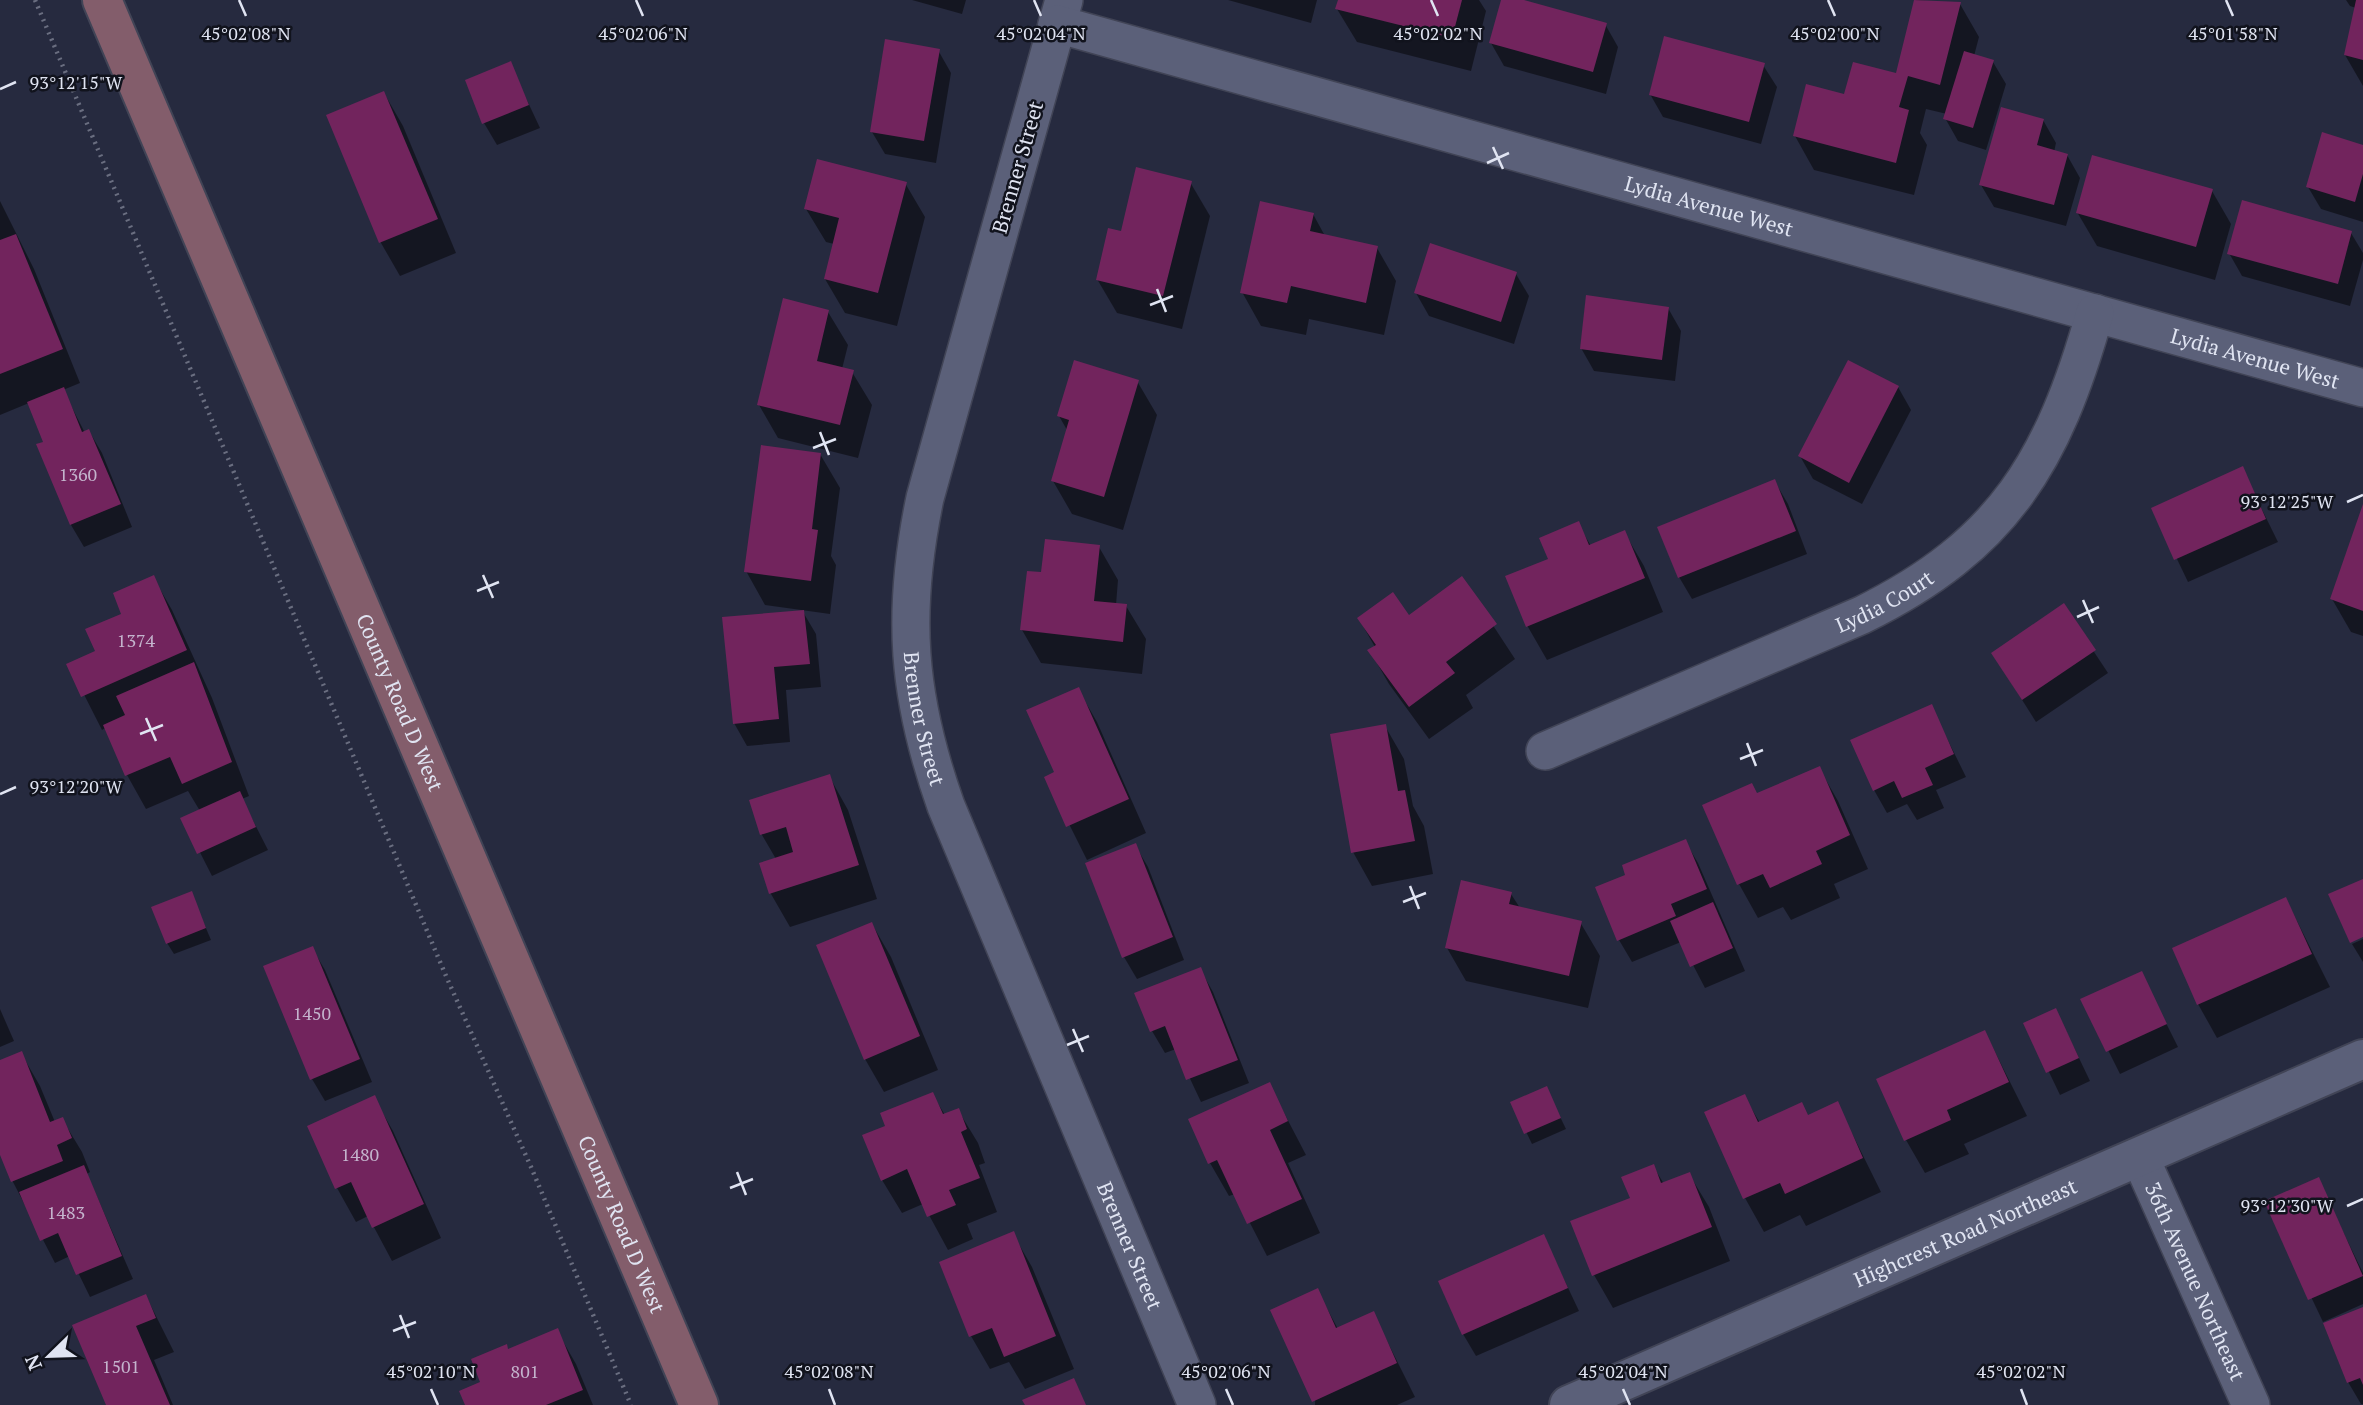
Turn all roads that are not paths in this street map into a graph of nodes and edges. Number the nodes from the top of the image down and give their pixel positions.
1 (102, 0) edge
2 (1060, 12) edge
3 (2095, 313) junction
4 (2363, 388) edge
5 (1545, 751) dead end
6 (2363, 1059) edge
7 (2140, 1157) junction
8 (699, 1405) edge
9 (1197, 1405) edge
10 (1569, 1405) edge
11 (2250, 1405) edge

1 - 8 main road, County Road D West
2 - 3 street, Lydia Avenue West
2 - 9 street, Brenner Street
3 - 4 street, Lydia Avenue West
3 - 5 street, Lydia Court
6 - 7 street, Highcrest Road Northeast
7 - 10 street, Highcrest Road Northeast
7 - 11 street, 36th Avenue Northeast

